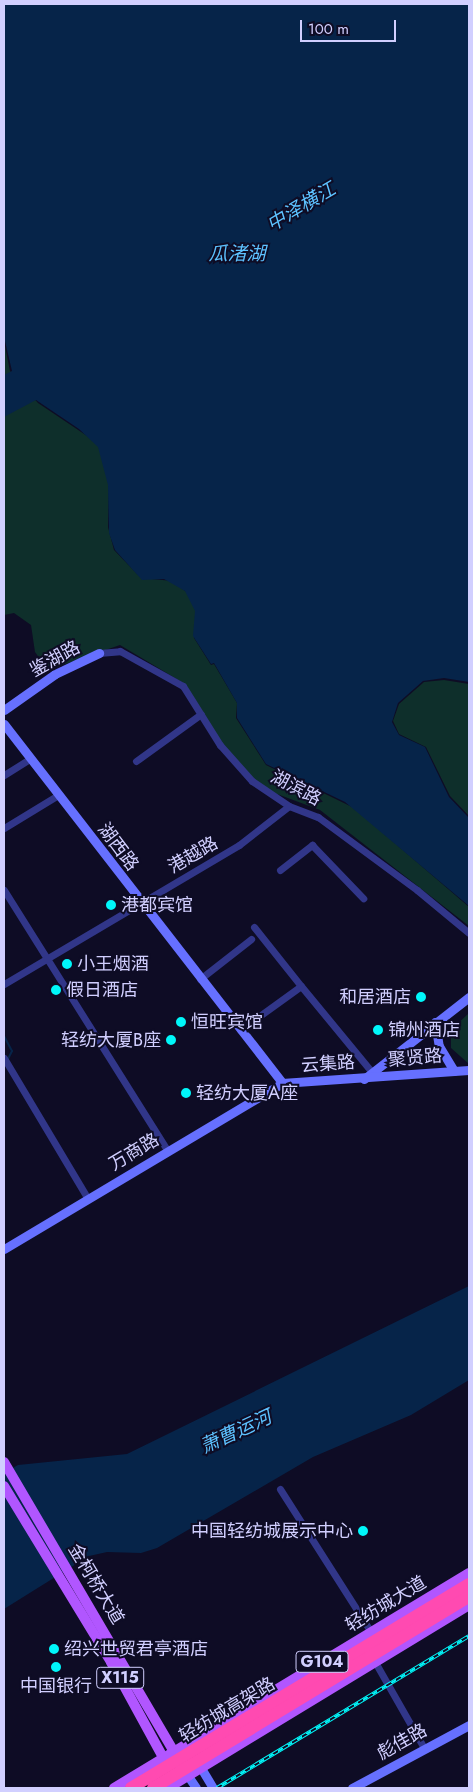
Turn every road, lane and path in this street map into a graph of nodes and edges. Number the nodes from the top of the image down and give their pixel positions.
1 (98, 653) joint
2 (4, 710) edge
3 (201, 714) junction
4 (4, 724) edge
5 (30, 759) junction
6 (136, 761) dead end
7 (4, 776) edge
8 (58, 794) junction
9 (290, 806) junction
10 (4, 828) edge
11 (280, 870) dead end
12 (4, 890) edge
13 (363, 898) dead end
14 (140, 903) junction
15 (254, 927) dead end
16 (469, 933) edge
17 (251, 939) dead end
18 (46, 959) junction
19 (200, 979) junction
20 (4, 984) edge
21 (301, 986) junction
22 (469, 997) edge
23 (435, 1022) junction
24 (240, 1030) junction
25 (5, 1060) edge
26 (469, 1070) edge
27 (454, 1071) junction
28 (372, 1072) junction
29 (363, 1079) junction
30 (282, 1083) junction
31 (168, 1151) junction
32 (88, 1199) junction
33 (4, 1249) edge
34 (4, 1462) edge
35 (4, 1486) edge
36 (280, 1489) dead end
37 (469, 1573) edge
38 (469, 1584) edge
39 (469, 1597) edge
40 (469, 1605) edge
41 (371, 1632) junction
42 (374, 1662) junction
43 (469, 1725) edge
44 (424, 1748) junction
45 (174, 1752) junction
46 (164, 1758) junction
47 (201, 1768) junction
48 (188, 1776) junction
49 (180, 1785) edge
50 (114, 1788) edge
51 (131, 1788) edge
52 (153, 1788) edge
53 (168, 1788) edge
54 (196, 1788) edge
55 (212, 1788) edge
56 (352, 1788) edge

1 - 2 street, 鉴湖路
1 - 3 street, 湖滨路
3 - 6 street
3 - 9 street, 湖滨路
4 - 5 street, 湖西路
5 - 7 street
5 - 8 street, 湖西路
8 - 10 street
8 - 14 street, 湖西路
9 - 14 street, 港越路
9 - 16 street, 湖滨路
11 - 13 street
12 - 18 street
14 - 18 street, 港越路
14 - 19 street, 湖西路
15 - 21 street
17 - 19 street
18 - 20 street, 港越路
18 - 31 street
19 - 24 street, 湖西路
21 - 24 street
21 - 28 street
22 - 23 street, 云集路
23 - 27 street
23 - 28 street, 云集路
24 - 30 street, 湖西路
25 - 32 street
26 - 27 street, 聚贤路
27 - 29 street, 聚贤路
28 - 29 street, 云集路
29 - 30 street, 云集路
30 - 31 street, 万商路
31 - 32 street, 万商路
32 - 33 street, 万商路
34 - 45 main road, 金柯桥大道 / X115
35 - 46 main road, 金柯桥大道 / X115
36 - 41 street
37 - 41 main road, 轻纺城大道 / G104
38 - 51 highway, 轻纺城高架路, bridge
39 - 52 highway, 轻纺城高架路, bridge
40 - 42 main road, G104
41 - 45 main road, 轻纺城大道 / G104
42 - 44 street
42 - 47 main road, G104
43 - 44 street, 彪佳路
44 - 56 street, 彪佳路
45 - 46 main road, 轻纺城大道 / G104
45 - 48 main road, 金柯桥大道 / X115
46 - 49 main road, 金柯桥大道
46 - 50 main road, 轻纺城大道 / G104
47 - 48 main road, G104
47 - 55 street
48 - 49 main road, G104
48 - 54 street
49 - 53 main road, G104

